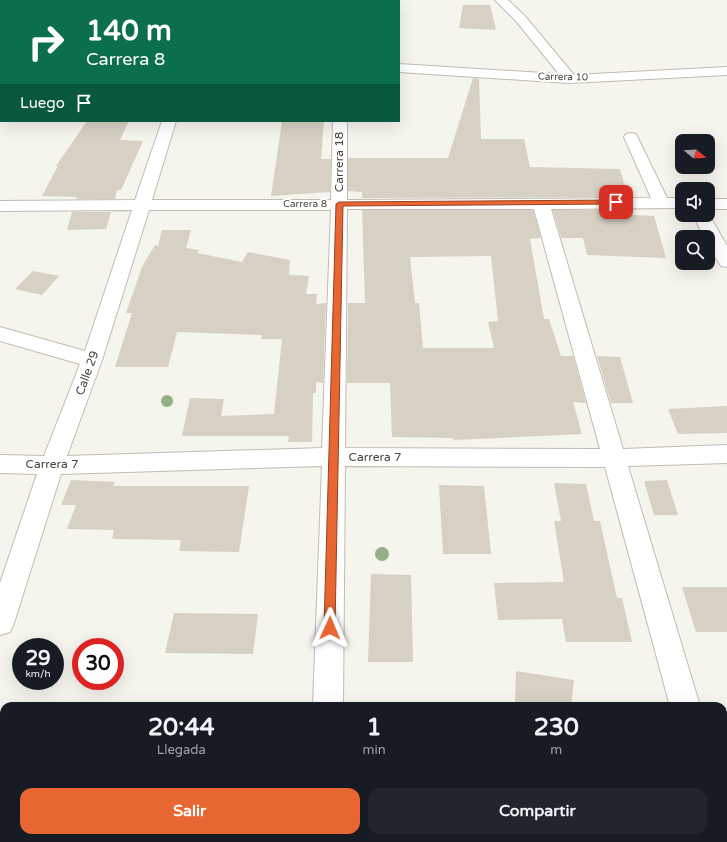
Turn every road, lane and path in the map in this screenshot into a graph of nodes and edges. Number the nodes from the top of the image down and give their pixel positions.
1 (501, 0) edge
2 (400, 68) edge
3 (727, 71) edge
4 (680, 74) junction
5 (727, 78) edge
6 (570, 79) junction
7 (169, 122) edge
8 (340, 122) edge
9 (631, 138) dead end
10 (661, 202) junction
11 (540, 203) junction
12 (675, 203) edge
13 (339, 204) junction
14 (715, 204) edge
15 (727, 204) edge
16 (142, 205) junction
17 (0, 206) edge
18 (705, 222) edge
19 (727, 262) edge
20 (0, 334) edge
21 (92, 360) junction
22 (727, 454) edge
23 (334, 457) junction
24 (614, 458) junction
25 (0, 464) edge
26 (52, 464) junction
27 (0, 624) edge
28 (328, 702) edge
29 (685, 702) edge

1 - 6 street
2 - 6 street, Carrera 10
3 - 4 street, Carrera 10
4 - 5 street
4 - 6 street, Carrera 10
7 - 16 street, Calle 29
8 - 13 street, Carrera 18
9 - 10 street
10 - 11 street, Carrera 8
10 - 12 street, Carrera 8
11 - 13 street, Carrera 8
11 - 24 street
13 - 16 street, Carrera 8
13 - 23 street, Carrera 18
14 - 15 street
16 - 17 street, Carrera 8
16 - 21 street, Calle 29
18 - 19 street
20 - 21 street
21 - 26 street, Calle 29
22 - 24 street, Carrera 7
23 - 24 street, Carrera 7
23 - 26 street, Carrera 7
23 - 28 street, Carrera 18
24 - 29 street
25 - 26 street, Carrera 7
26 - 27 street, Calle 29

